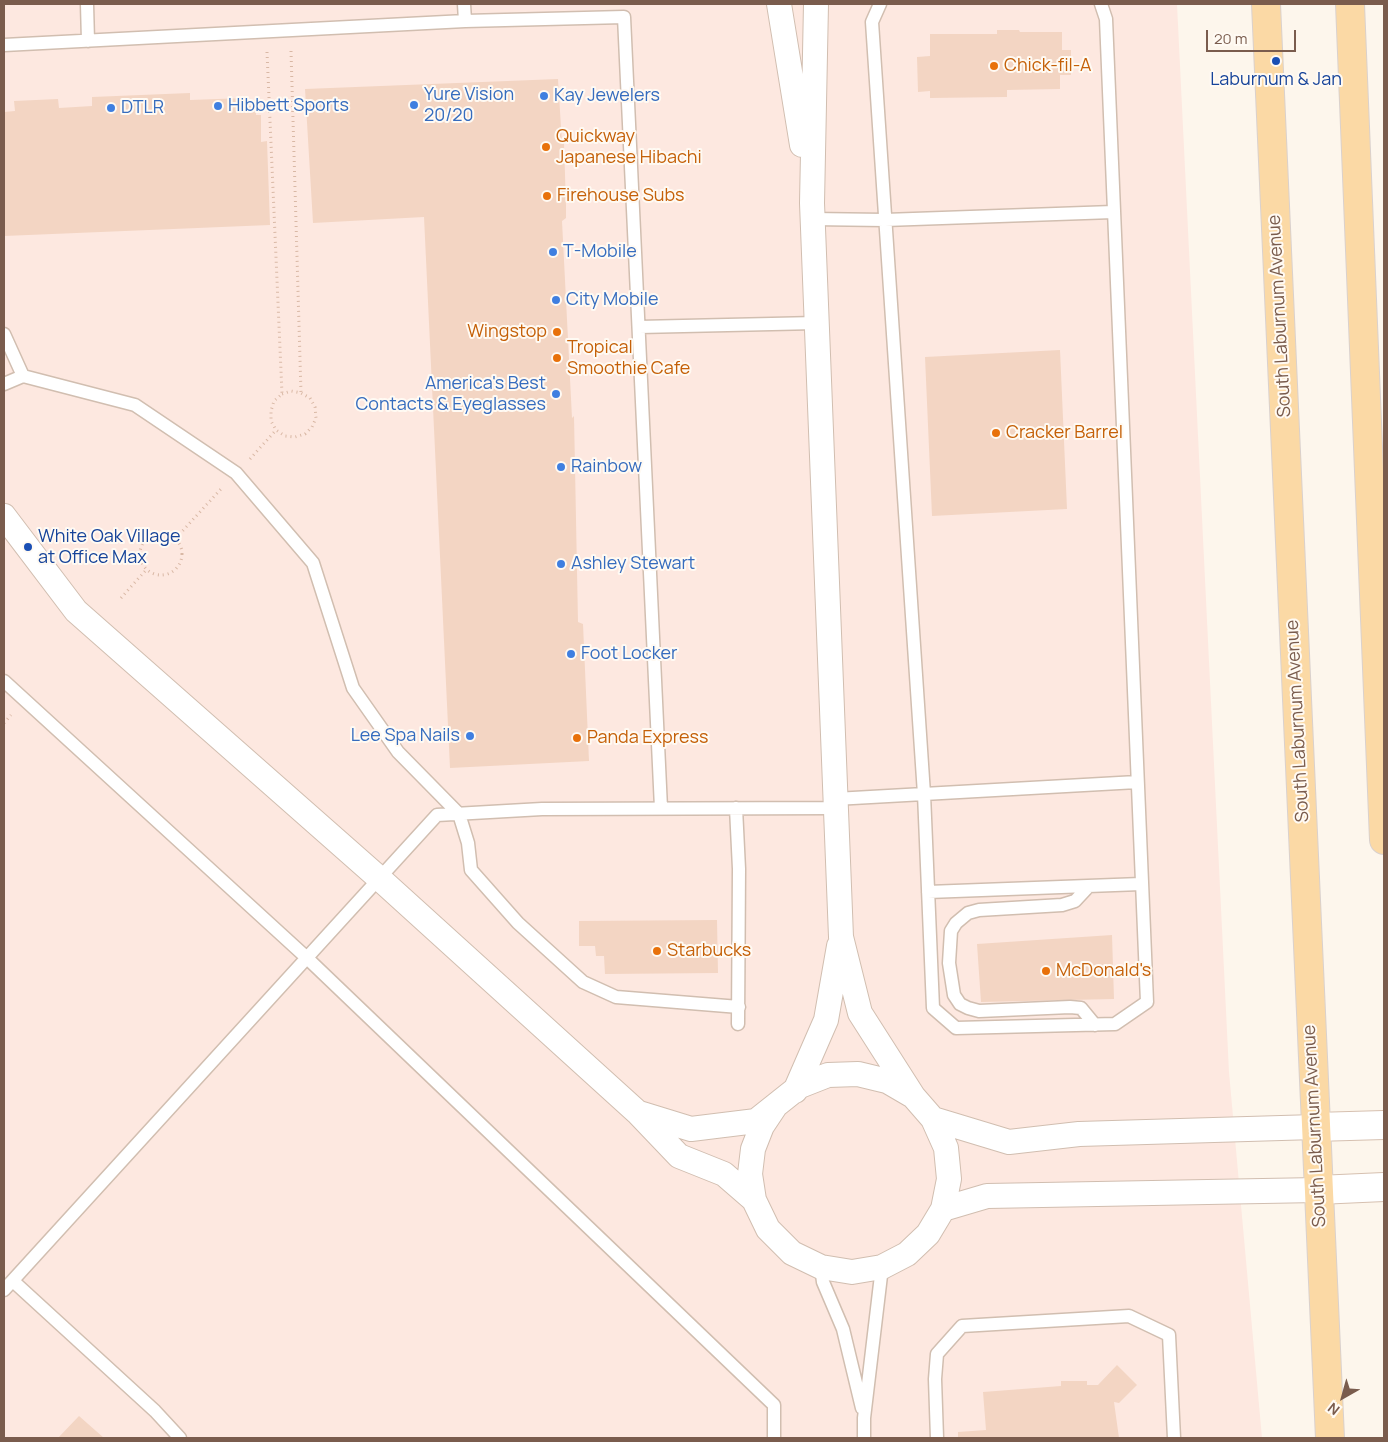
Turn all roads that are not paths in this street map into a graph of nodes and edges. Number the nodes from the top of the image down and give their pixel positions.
1 (87, 4) edge
2 (464, 4) edge
3 (779, 4) edge
4 (816, 4) edge
5 (880, 4) edge
6 (1101, 4) edge
7 (1266, 4) edge
8 (1350, 4) edge
9 (465, 21) junction
10 (88, 41) junction
11 (4, 45) edge
12 (812, 211) junction
13 (1113, 212) junction
14 (885, 220) junction
15 (816, 323) junction
16 (639, 327) junction
17 (4, 334) edge
18 (23, 376) junction
19 (4, 384) edge
20 (4, 516) edge
21 (4, 681) edge
22 (1382, 726) edge
23 (1136, 782) junction
24 (924, 794) junction
25 (835, 803) junction
26 (661, 808) junction
27 (736, 808) junction
28 (460, 814) junction
29 (1384, 840) edge
30 (380, 878) junction
31 (1141, 884) junction
32 (1089, 886) junction
33 (928, 892) junction
34 (841, 937) junction
35 (307, 958) junction
36 (739, 1006) junction
37 (738, 1024) dead end
38 (1095, 1025) junction
39 (795, 1091) junction
40 (913, 1096) junction
41 (776, 1105) junction
42 (637, 1112) junction
43 (933, 1120) junction
44 (1384, 1125) edge
45 (1315, 1126) junction
46 (1384, 1187) edge
47 (1318, 1190) junction
48 (754, 1200) junction
49 (943, 1209) junction
50 (821, 1267) junction
51 (882, 1267) junction
52 (8, 1286) edge
53 (864, 1418) junction
54 (180, 1438) edge
55 (774, 1438) edge
56 (864, 1438) edge
57 (937, 1438) edge
58 (1174, 1438) edge
59 (1330, 1438) edge

1 - 10 lane
2 - 9 lane
3 - 12 street
4 - 12 street
5 - 14 lane
6 - 13 lane
7 - 45 main road, South Laburnum Avenue
8 - 22 main road
9 - 10 lane
9 - 16 lane
10 - 11 lane
12 - 14 lane
12 - 15 street
13 - 14 lane
13 - 23 lane
14 - 24 lane
15 - 16 lane
15 - 25 street
16 - 26 lane
17 - 18 lane
18 - 19 lane
18 - 28 lane
20 - 30 street
21 - 35 lane
22 - 29 main road
23 - 24 lane
23 - 31 lane
24 - 25 lane
24 - 33 lane
25 - 27 lane
25 - 34 street
26 - 27 lane
26 - 28 lane
27 - 36 lane
28 - 30 lane
28 - 36 lane
30 - 35 lane
30 - 42 street
31 - 32 lane
31 - 38 lane
32 - 33 lane
32 - 38 lane
33 - 38 lane
34 - 39 street
34 - 40 street
35 - 52 lane
35 - 55 lane
36 - 37 lane
39 - 40 street
39 - 41 street
40 - 43 street
41 - 42 street
41 - 48 street
42 - 48 street
43 - 45 street
43 - 49 street
44 - 45 street
45 - 47 main road, South Laburnum Avenue
46 - 47 street
47 - 49 street
47 - 59 main road, South Laburnum Avenue
48 - 50 street
49 - 51 street
50 - 51 street
50 - 53 lane
51 - 53 lane
52 - 54 lane
53 - 56 lane
57 - 58 lane

